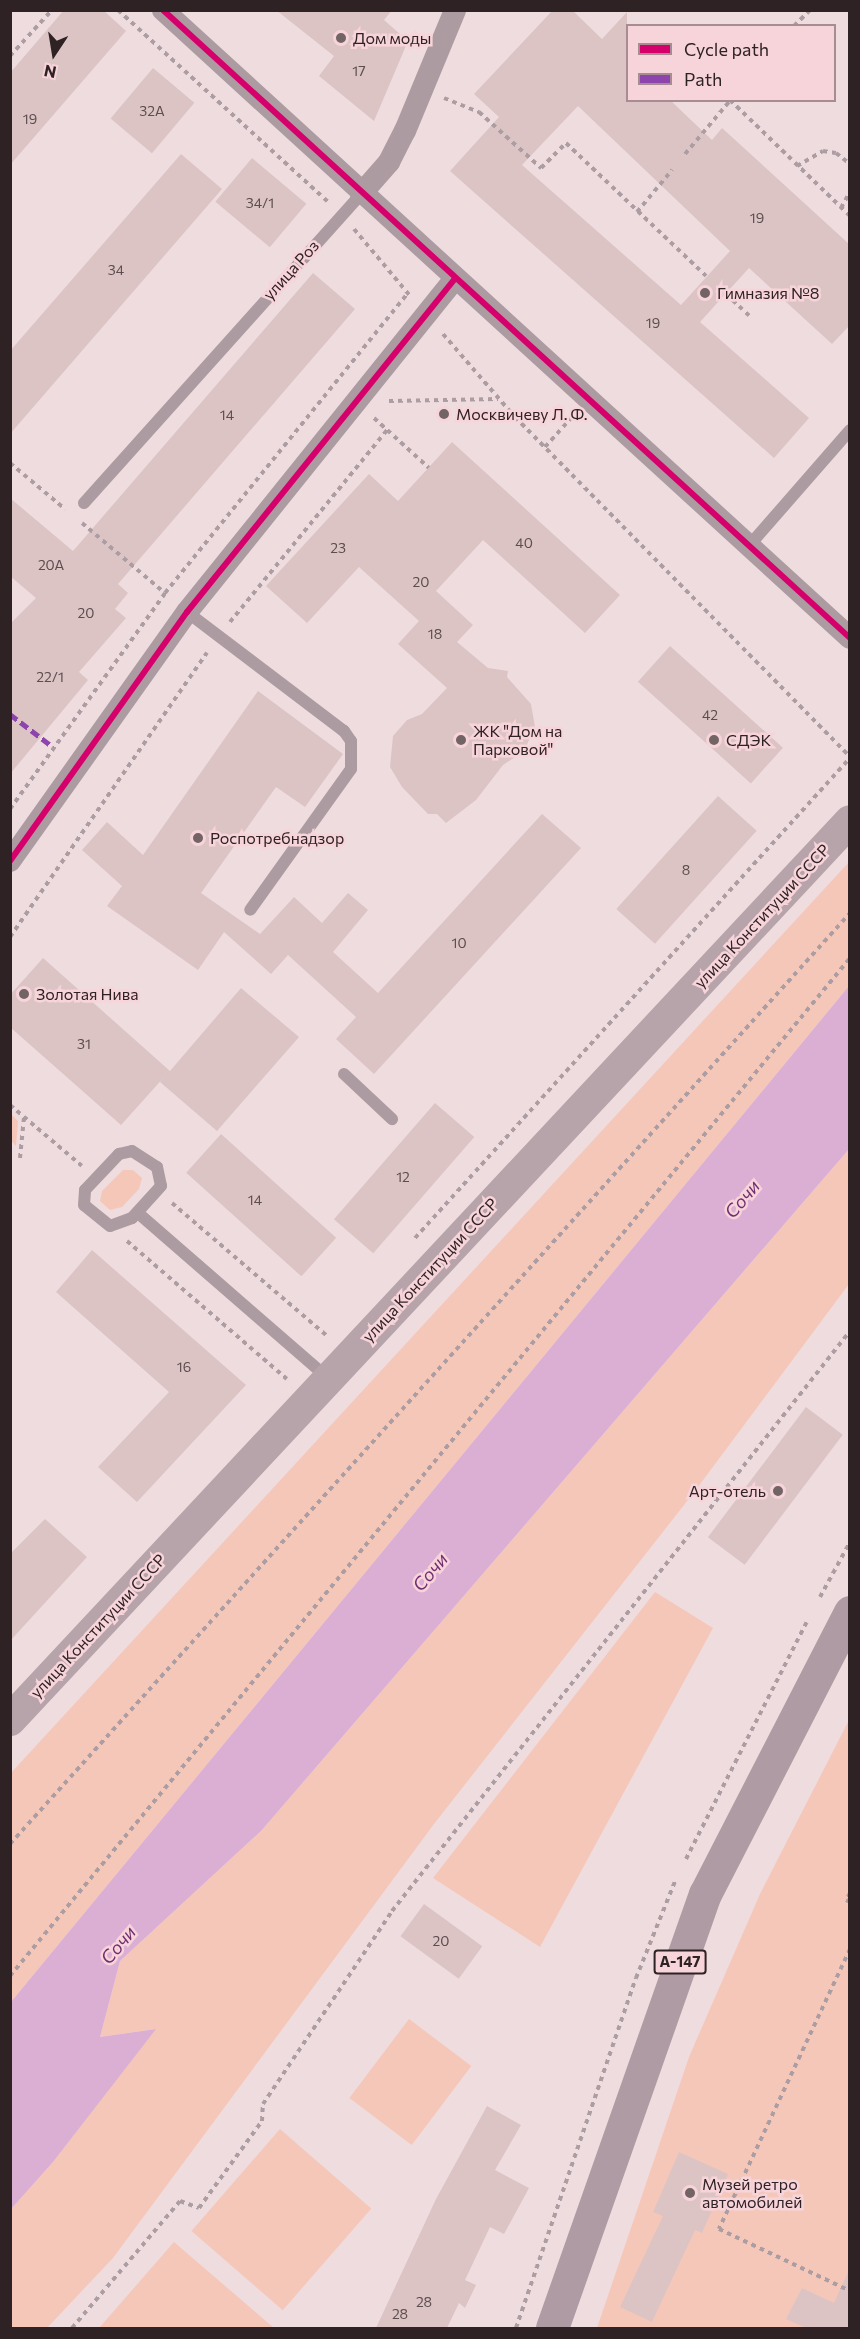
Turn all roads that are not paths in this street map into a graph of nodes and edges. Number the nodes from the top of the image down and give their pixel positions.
1 (163, 10) edge
2 (455, 10) edge
3 (361, 194) junction
4 (456, 279) junction
5 (849, 430) edge
6 (84, 503) dead end
7 (748, 548) junction
8 (188, 612) junction
9 (849, 638) edge
10 (849, 821) edge
11 (10, 861) edge
12 (250, 910) dead end
13 (344, 1074) dead end
14 (393, 1119) dead end
15 (138, 1213) junction
16 (317, 1369) junction
17 (849, 1612) edge
18 (10, 1720) edge
19 (552, 2328) edge

1 - 3 street
2 - 3 street, улица Роз
3 - 4 street
3 - 6 lane, улица Роз
4 - 7 street
4 - 8 street
5 - 7 lane
7 - 9 street
8 - 11 street
8 - 12 lane
10 - 16 main road, улица Конституции СССР
13 - 14 lane
15 - 15 lane
15 - 16 lane
16 - 18 main road, улица Конституции СССР
17 - 19 main road, А-147

